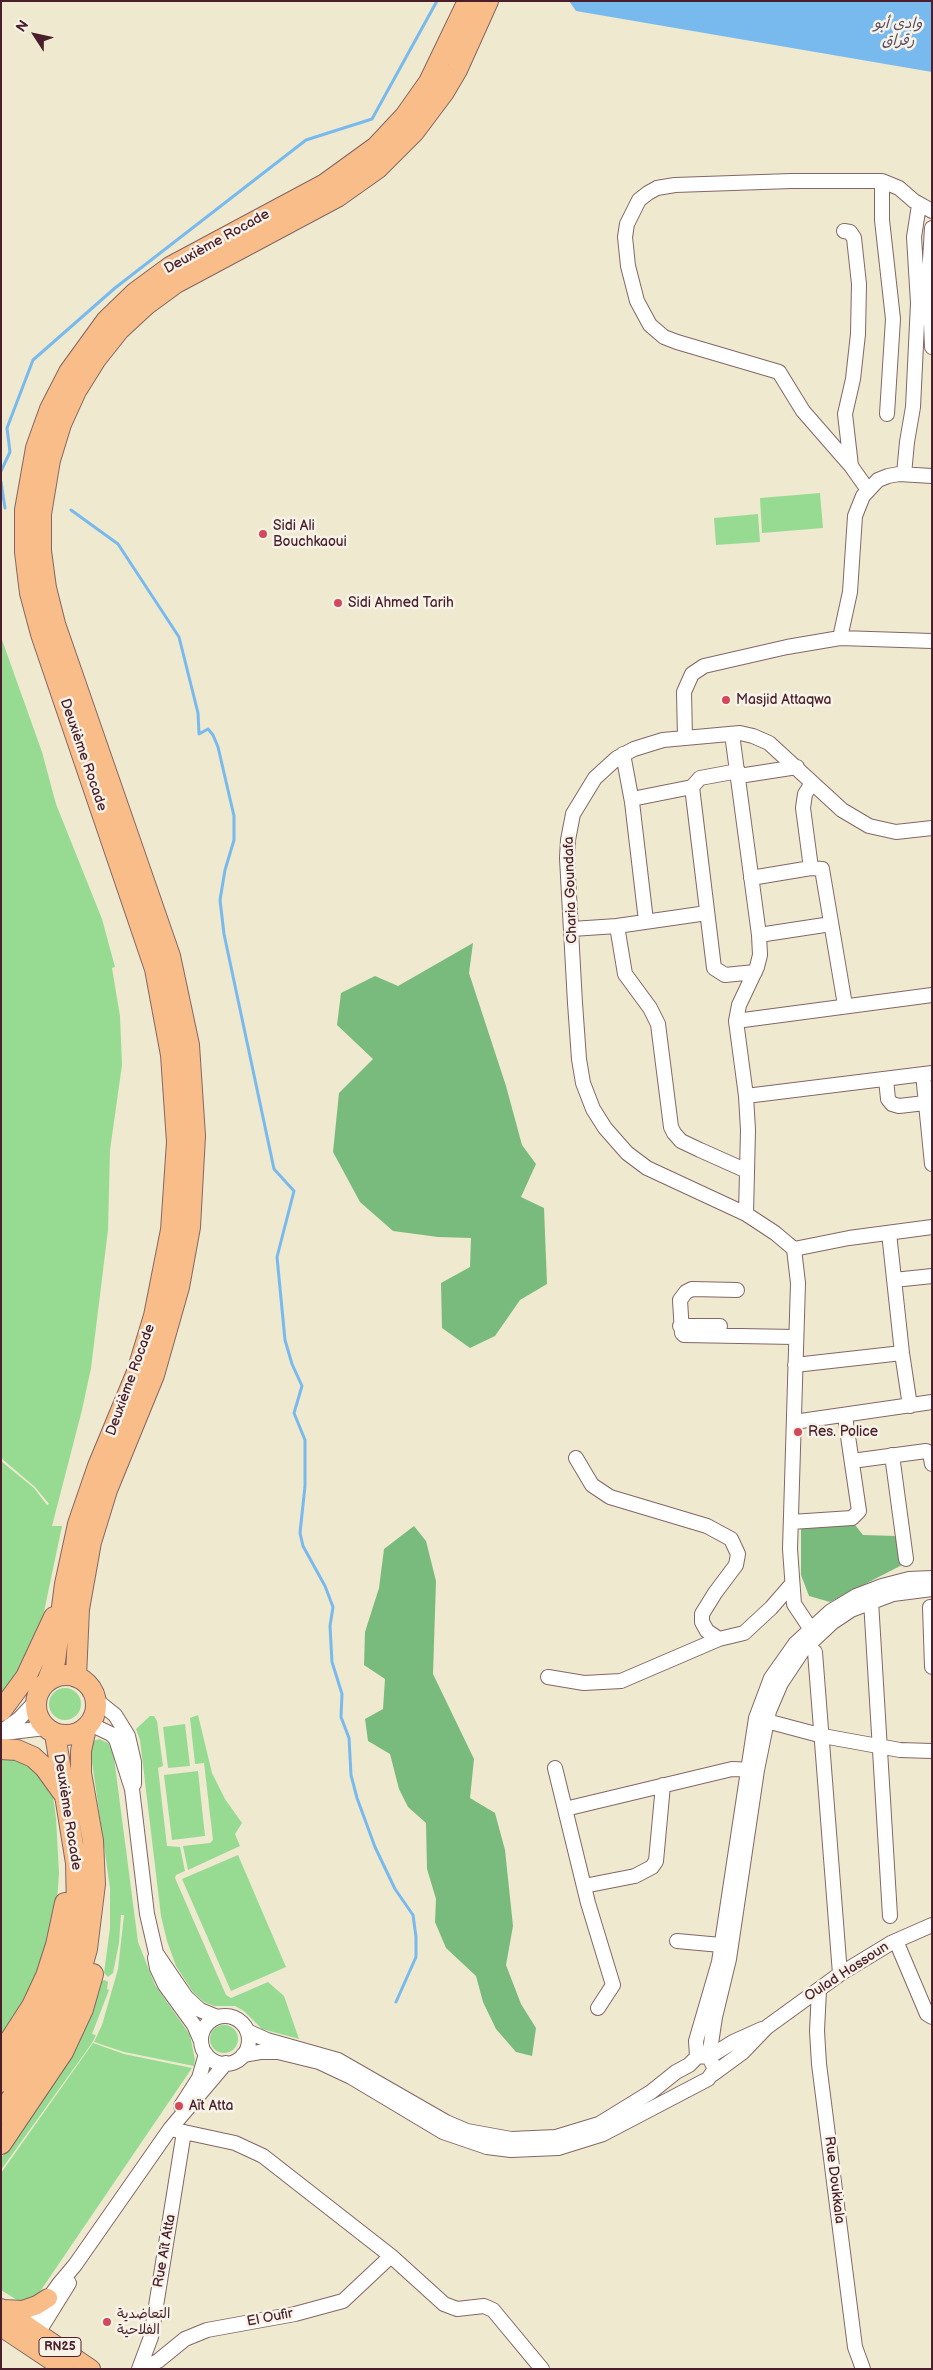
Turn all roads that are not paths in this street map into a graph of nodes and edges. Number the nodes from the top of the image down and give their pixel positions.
1 (468, 1) edge
2 (488, 1) edge
3 (448, 67) junction
4 (882, 181) junction
5 (919, 205) junction
6 (932, 211) edge
7 (932, 228) edge
8 (844, 231) dead end
9 (914, 347) junction
10 (932, 347) edge
11 (887, 414) dead end
12 (850, 466) junction
13 (904, 474) junction
14 (932, 476) edge
15 (868, 490) junction
16 (840, 638) junction
17 (932, 641) edge
18 (732, 734) junction
19 (685, 738) junction
20 (624, 754) junction
21 (798, 767) junction
22 (738, 774) junction
23 (812, 783) junction
24 (692, 787) junction
25 (632, 799) junction
26 (932, 828) edge
27 (811, 868) junction
28 (752, 878) junction
29 (707, 913) junction
30 (646, 921) junction
31 (831, 924) junction
32 (617, 926) junction
33 (572, 929) junction
34 (759, 935) junction
35 (755, 972) junction
36 (932, 996) edge
37 (845, 1006) junction
38 (736, 1020) junction
39 (927, 1074) edge
40 (886, 1079) junction
41 (746, 1096) junction
42 (926, 1103) junction
43 (932, 1164) edge
44 (747, 1171) junction
45 (746, 1214) junction
46 (932, 1227) edge
47 (889, 1233) junction
48 (794, 1249) junction
49 (932, 1276) edge
50 (894, 1280) junction
51 (737, 1290) dead end
52 (796, 1332) junction
53 (902, 1353) junction
54 (795, 1365) junction
55 (932, 1402) edge
56 (910, 1406) junction
57 (845, 1416) junction
58 (794, 1422) junction
59 (892, 1455) junction
60 (576, 1458) dead end
61 (852, 1460) junction
62 (932, 1464) edge
63 (791, 1522) junction
64 (906, 1560) dead end
65 (932, 1578) edge
66 (792, 1584) junction
67 (932, 1588) edge
68 (63, 1594) junction
69 (871, 1601) junction
70 (930, 1607) dead end
71 (813, 1633) junction
72 (719, 1639) junction
73 (815, 1652) dead end
74 (932, 1668) edge
75 (76, 1677) junction
76 (548, 1677) dead end
77 (48, 1682) junction
78 (96, 1700) junction
79 (36, 1701) junction
80 (1, 1711) edge
81 (761, 1720) junction
82 (88, 1726) junction
83 (50, 1731) junction
84 (1, 1733) edge
85 (823, 1736) junction
86 (880, 1746) junction
87 (1, 1749) edge
88 (932, 1751) edge
89 (555, 1768) dead end
90 (752, 1770) junction
91 (663, 1786) junction
92 (132, 1789) junction
93 (66, 1796) junction
94 (565, 1809) junction
95 (76, 1862) junction
96 (737, 1867) junction
97 (584, 1886) junction
98 (93, 1906) junction
99 (890, 1916) dead end
100 (932, 1925) edge
101 (677, 1941) dead end
102 (896, 1941) junction
103 (721, 1945) junction
104 (156, 1953) junction
105 (840, 1974) junction
106 (819, 1990) junction
107 (598, 2008) dead end
108 (217, 2017) junction
109 (932, 2017) edge
110 (714, 2027) junction
111 (767, 2027) junction
112 (247, 2031) junction
113 (201, 2040) junction
114 (732, 2042) junction
115 (1, 2054) edge
116 (206, 2054) junction
117 (243, 2055) junction
118 (698, 2060) junction
119 (226, 2064) junction
120 (708, 2078) junction
121 (1, 2082) edge
122 (1, 2114) edge
123 (177, 2130) junction
124 (1, 2144) edge
125 (392, 2256) junction
126 (75, 2265) junction
127 (48, 2298) junction
128 (2, 2308) edge
129 (1, 2327) edge
130 (33, 2335) junction
131 (64, 2369) edge
132 (91, 2369) edge
133 (140, 2369) edge
134 (542, 2369) edge
135 (863, 2369) edge

1 - 3 highway, Deuxième Rocade
2 - 3 highway, Deuxième Rocade
3 - 68 highway, Deuxième Rocade
3 - 75 highway, Deuxième Rocade
4 - 5 street
4 - 11 street
4 - 12 street
5 - 6 street
5 - 9 street
7 - 10 street
8 - 12 street
9 - 10 street
9 - 13 street
12 - 15 street
13 - 14 street
13 - 15 street
15 - 16 street
16 - 17 street
16 - 19 street
18 - 19 street, Charia Goundafa
18 - 21 street, Charia Goundafa
18 - 22 street
19 - 20 street, Charia Goundafa
20 - 25 street
20 - 33 street, Charia Goundafa
21 - 22 street
21 - 23 street, Charia Goundafa
22 - 24 street
22 - 28 street
23 - 26 street, Charia Goundafa
23 - 27 street
24 - 25 street
24 - 29 street
25 - 30 street
27 - 28 street
27 - 31 street
28 - 34 street
29 - 30 street
29 - 35 street
30 - 32 street
31 - 34 street
31 - 37 street
32 - 33 street
32 - 44 street
33 - 45 street, Charia Goundafa
34 - 35 street
35 - 38 street
36 - 37 street
37 - 38 street
38 - 41 street
39 - 40 street
39 - 42 street
40 - 41 street
40 - 42 street
41 - 44 street
42 - 43 street
44 - 45 street
45 - 48 street, Charia Goundafa
46 - 47 street
47 - 48 street
47 - 50 street
48 - 52 street
49 - 50 street
50 - 53 street
51 - 52 street
52 - 54 street
53 - 54 street
53 - 56 street
54 - 58 street
55 - 56 street
56 - 57 street
57 - 58 street
57 - 61 street
58 - 63 street
59 - 61 street
59 - 62 street
59 - 64 street
60 - 72 street
61 - 63 street
63 - 66 street
65 - 71 street
66 - 71 street
66 - 72 street
67 - 69 street
68 - 77 highway, Deuxième Rocade
68 - 80 highway
69 - 71 street
69 - 86 street
70 - 74 street
71 - 81 street
72 - 76 street
73 - 85 street
75 - 77 highway
75 - 78 highway
77 - 79 highway
78 - 82 highway
78 - 92 street
79 - 83 highway
79 - 84 street
81 - 85 street
81 - 90 street
82 - 83 highway
82 - 92 street
82 - 98 highway, Deuxième Rocade
83 - 84 street
83 - 93 highway, Deuxième Rocade
85 - 86 street
85 - 105 street
86 - 88 street
86 - 99 street
87 - 93 highway
89 - 94 street
90 - 91 street
90 - 96 street
91 - 94 street
91 - 97 street
92 - 104 street
93 - 95 highway, Deuxième Rocade
94 - 97 street
95 - 115 highway
95 - 121 highway, Deuxième Rocade
96 - 103 street
96 - 110 street
97 - 107 street
98 - 122 highway, Deuxième Rocade
98 - 124 highway
100 - 102 street, Oulad Hassoun
101 - 103 street
102 - 105 street, Oulad Hassoun
102 - 109 street
103 - 118 street
104 - 108 street
104 - 113 street
105 - 106 street, Oulad Hassoun
106 - 111 street, Oulad Hassoun
106 - 135 street, Rue Doukkala
108 - 112 street
108 - 113 street
110 - 114 street
110 - 118 street
111 - 114 street, Oulad Hassoun
111 - 120 street, Oulad Hassoun
112 - 117 street
112 - 118 street, Oulad Hassoun
113 - 116 street
114 - 118 street, Oulad Hassoun
116 - 119 street
116 - 123 street
117 - 119 street
117 - 120 street, Oulad Hassoun
118 - 120 street
118 - 120 street
119 - 123 street
123 - 125 street
123 - 126 street
123 - 133 street, Rue Aït Atta
125 - 133 street, El Oufir
125 - 134 street
126 - 127 street
126 - 130 street
127 - 128 main road
127 - 130 street
128 - 130 main road, RN25
129 - 130 main road, RN25
130 - 131 main road, RN25
130 - 132 main road, RN25

